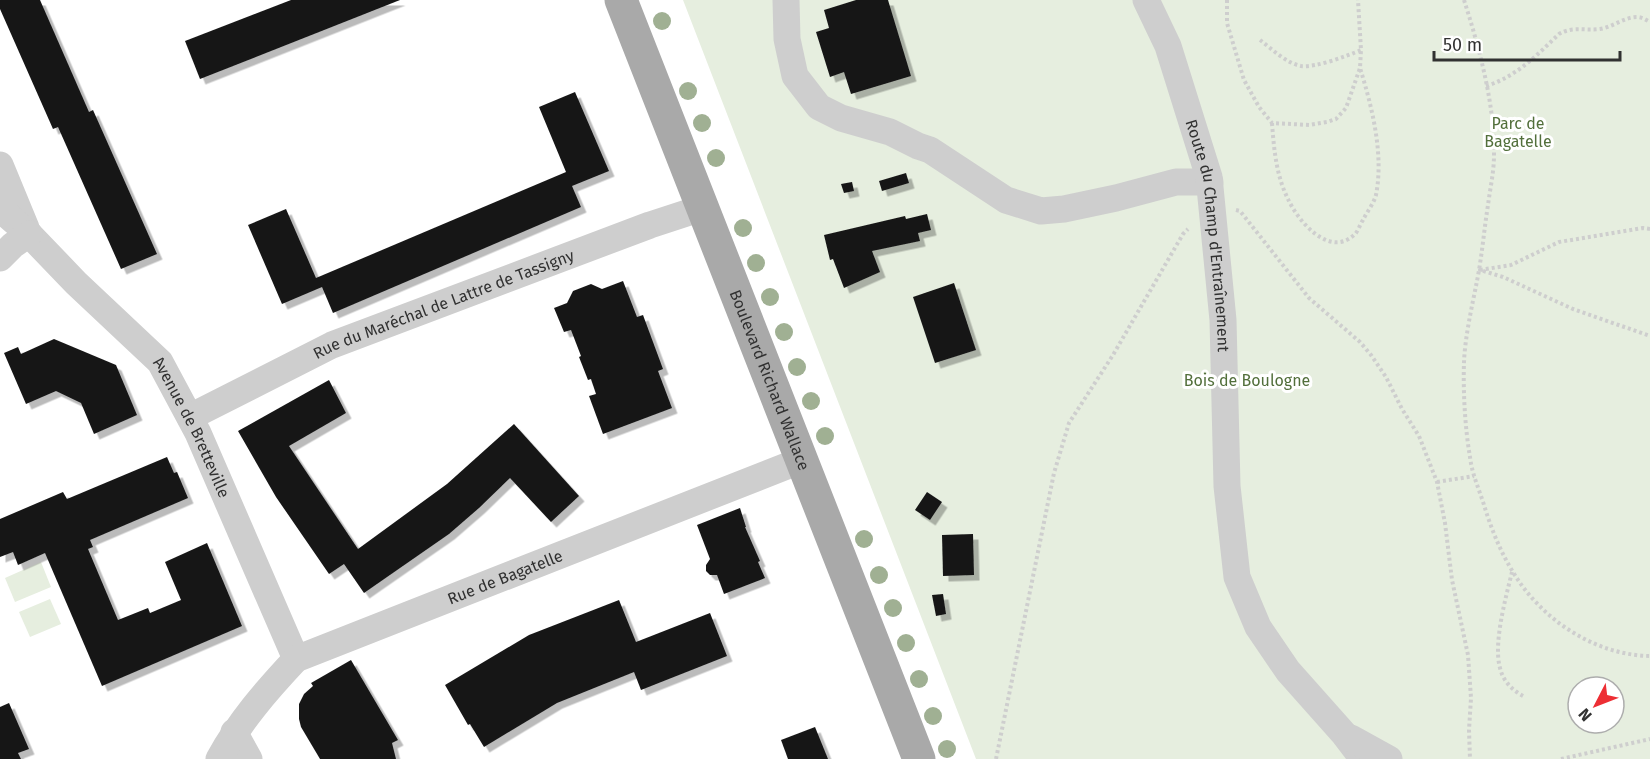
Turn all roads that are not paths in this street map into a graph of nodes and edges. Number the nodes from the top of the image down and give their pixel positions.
1 (621, 0) edge
2 (786, 0) edge
3 (1146, 0) edge
4 (0, 165) edge
5 (1211, 192) junction
6 (702, 208) junction
7 (0, 209) edge
8 (29, 234) junction
9 (0, 258) edge
10 (190, 417) junction
11 (802, 460) junction
12 (296, 659) junction
13 (234, 732) junction
14 (1344, 734) junction
15 (219, 759) edge
16 (249, 759) edge
17 (919, 759) edge
18 (1363, 759) edge
19 (1389, 759) edge

1 - 6 main road, Boulevard Richard Wallace
2 - 5 street
3 - 5 street, Route du Champ d'Entraînement
4 - 8 street, Avenue de Bretteville
5 - 14 street, Route du Champ d'Entraînement
6 - 10 street, Rue du Maréchal de Lattre de Tassigny
6 - 11 main road, Boulevard Richard Wallace
7 - 8 street, Avenue de Bretteville
8 - 9 street
8 - 10 street, Avenue de Bretteville
10 - 12 street, Avenue de Bretteville
11 - 12 street, Rue de Bagatelle
11 - 17 main road, Boulevard Richard Wallace
12 - 13 street, Rue de Bagatelle
13 - 15 street, Rue de Bagatelle
13 - 16 street
14 - 18 street, Route du Champ d'Entraînement
14 - 19 street, Route du Champ d'Entraînement

